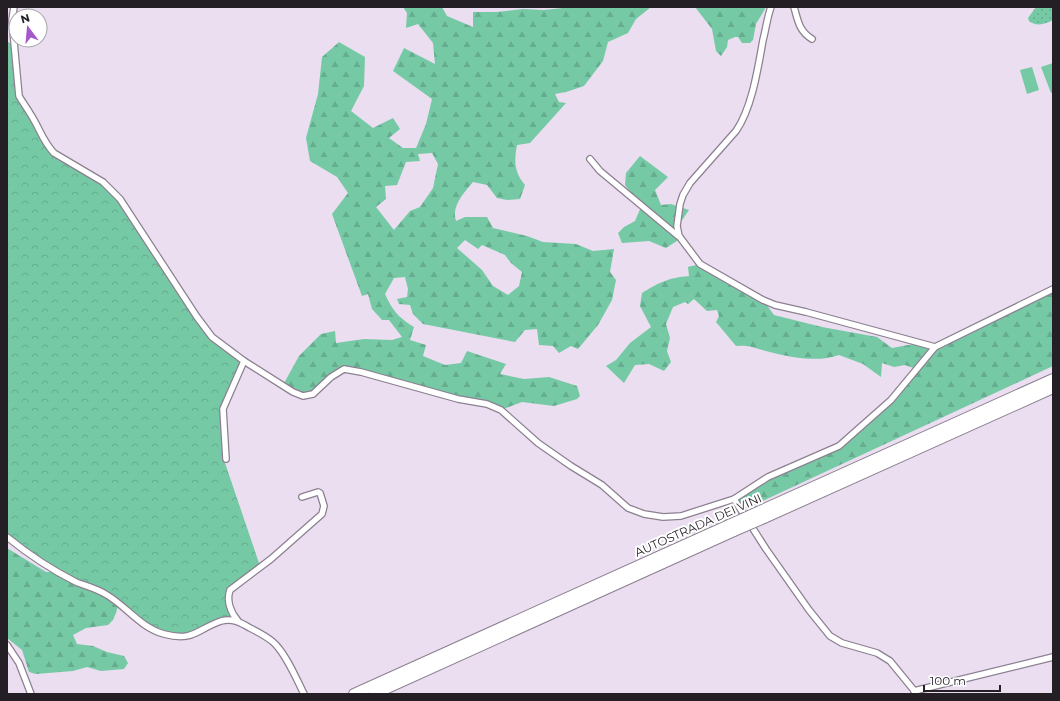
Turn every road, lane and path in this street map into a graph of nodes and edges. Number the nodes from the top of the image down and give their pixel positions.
1 (771, 7) edge
2 (794, 7) edge
3 (812, 38) dead end
4 (14, 48) edge
5 (590, 159) dead end
6 (679, 236) junction
7 (1053, 289) edge
8 (935, 347) junction
9 (244, 361) junction
10 (1053, 379) edge
11 (1053, 388) edge
12 (226, 458) dead end
13 (302, 497) dead end
14 (734, 499) junction
15 (762, 514) junction
16 (7, 537) edge
17 (238, 621) junction
18 (7, 645) edge
19 (1053, 657) edge
20 (376, 690) edge
21 (916, 692) edge
22 (32, 694) edge
23 (304, 694) edge
24 (354, 694) edge

1 - 6 street
2 - 3 street
4 - 9 street
5 - 6 street
6 - 8 street
7 - 8 street
8 - 14 street
9 - 12 street
9 - 14 street
10 - 15 highway, AUTOSTRADA DEI VINI
11 - 15 highway, AUTOSTRADA DEI VINI
13 - 17 street
14 - 21 street
15 - 20 highway, AUTOSTRADA DEI VINI, bridge
16 - 17 street
17 - 23 street
18 - 22 street
19 - 21 street
20 - 24 highway, AUTOSTRADA DEI VINI

